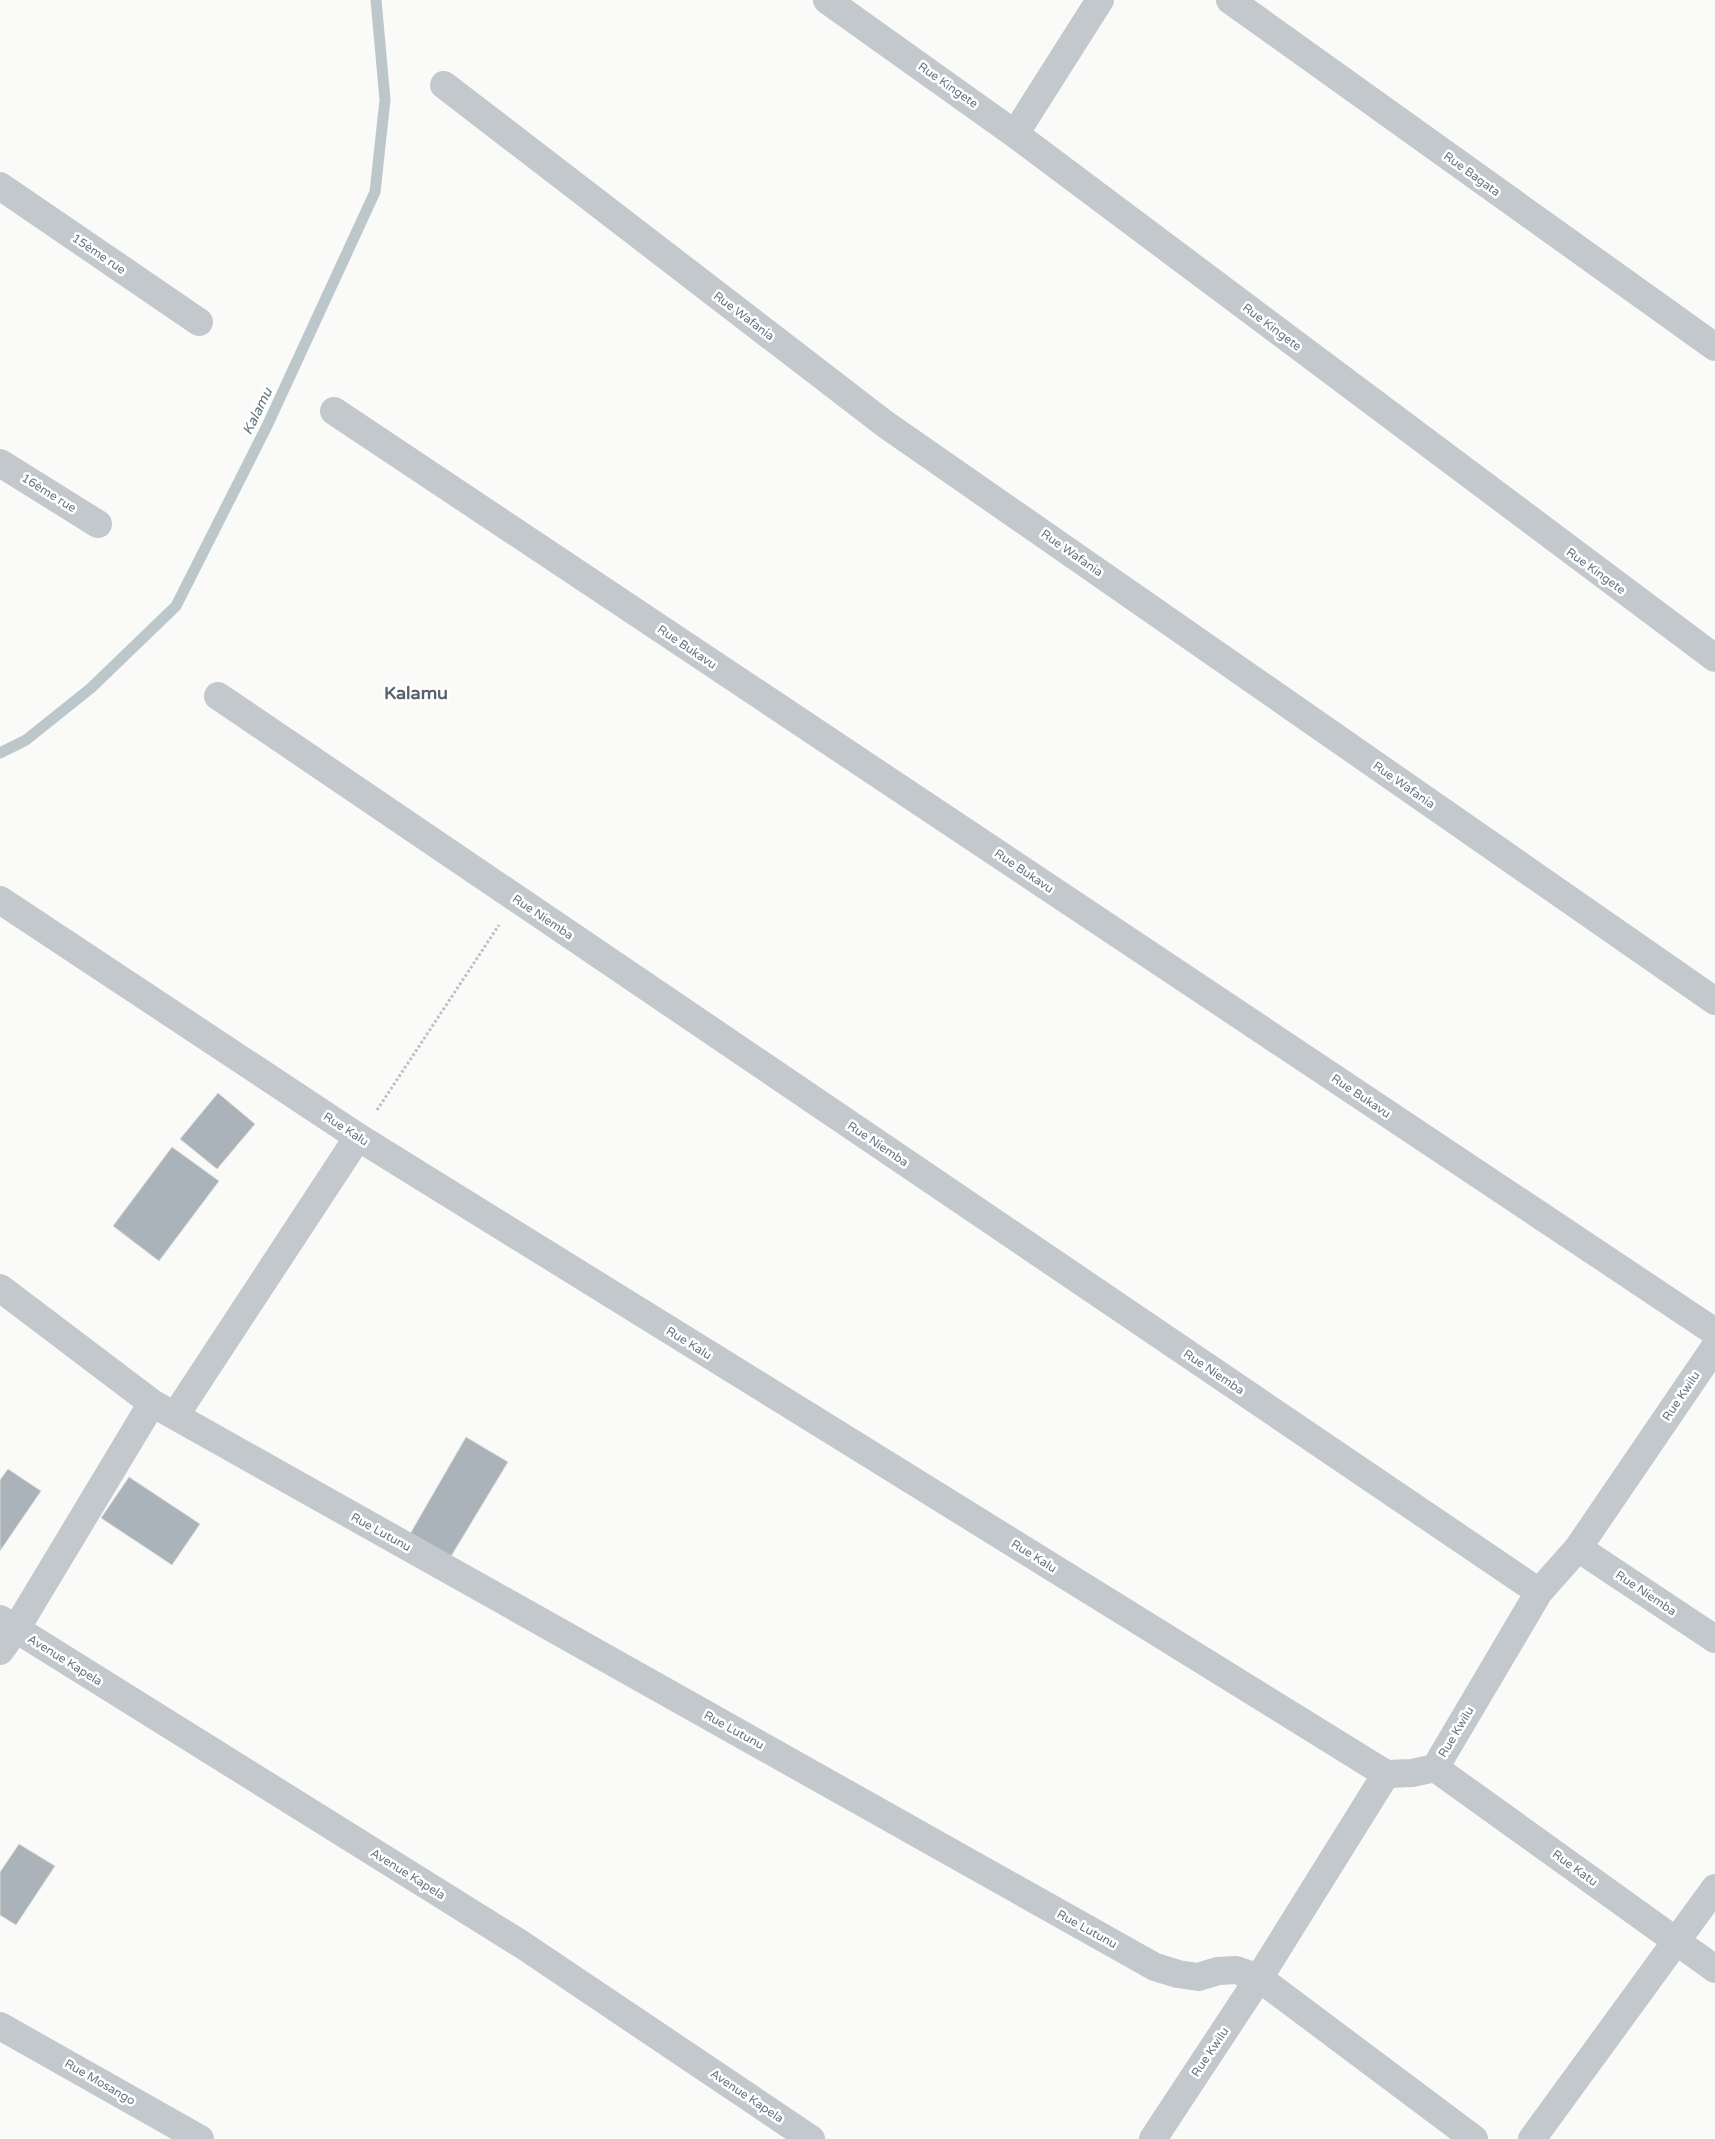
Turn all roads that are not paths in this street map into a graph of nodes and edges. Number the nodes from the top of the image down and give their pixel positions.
1 (827, 0) edge
2 (1100, 0) edge
3 (1230, 0) edge
4 (444, 85) dead end
5 (1015, 134) junction
6 (0, 186) edge
7 (199, 322) dead end
8 (1715, 347) edge
9 (334, 410) dead end
10 (0, 462) edge
11 (98, 524) dead end
12 (1715, 658) edge
13 (218, 696) dead end
14 (0, 900) edge
15 (1715, 1001) edge
16 (358, 1137) junction
17 (0, 1288) edge
18 (1715, 1332) edge
19 (1715, 1347) edge
20 (164, 1409) junction
21 (1578, 1548) junction
22 (1539, 1592) junction
23 (8, 1624) edge
24 (1715, 1639) edge
25 (0, 1651) edge
26 (1435, 1768) junction
27 (1386, 1774) junction
28 (1715, 1888) edge
29 (1676, 1941) junction
30 (1715, 1969) edge
31 (1259, 1978) junction
32 (0, 2026) edge
33 (200, 2139) edge
34 (811, 2139) edge
35 (1153, 2139) edge
36 (1474, 2139) edge
37 (1532, 2139) edge

1 - 5 street, Rue Kingete
2 - 5 street
3 - 8 street, Rue Bagata
4 - 15 street, Rue Wafania
5 - 12 street, Rue Kingete
6 - 7 street, 15ème rue
9 - 18 street, Rue Bukavu
10 - 11 street, 16ème rue
13 - 22 street, Rue Niemba
14 - 16 street, Rue Kalu
16 - 20 street
16 - 27 street, Rue Kalu
17 - 20 street, Rue Lutunu
19 - 21 street, Rue Kwilu
20 - 23 street
20 - 31 street, Rue Lutunu
21 - 22 street, Rue Kwilu
21 - 24 street, Rue Niemba
22 - 26 street, Rue Kwilu
23 - 25 street
23 - 34 street, Avenue Kapela
26 - 27 street, Rue Kwilu
26 - 29 street, Rue Katu
27 - 31 street, Rue Kwilu
28 - 29 street
29 - 30 street, Rue Katu
29 - 37 street
31 - 35 street, Rue Kwilu
31 - 36 street, Rue Lutunu
32 - 33 street, Rue Mosango

